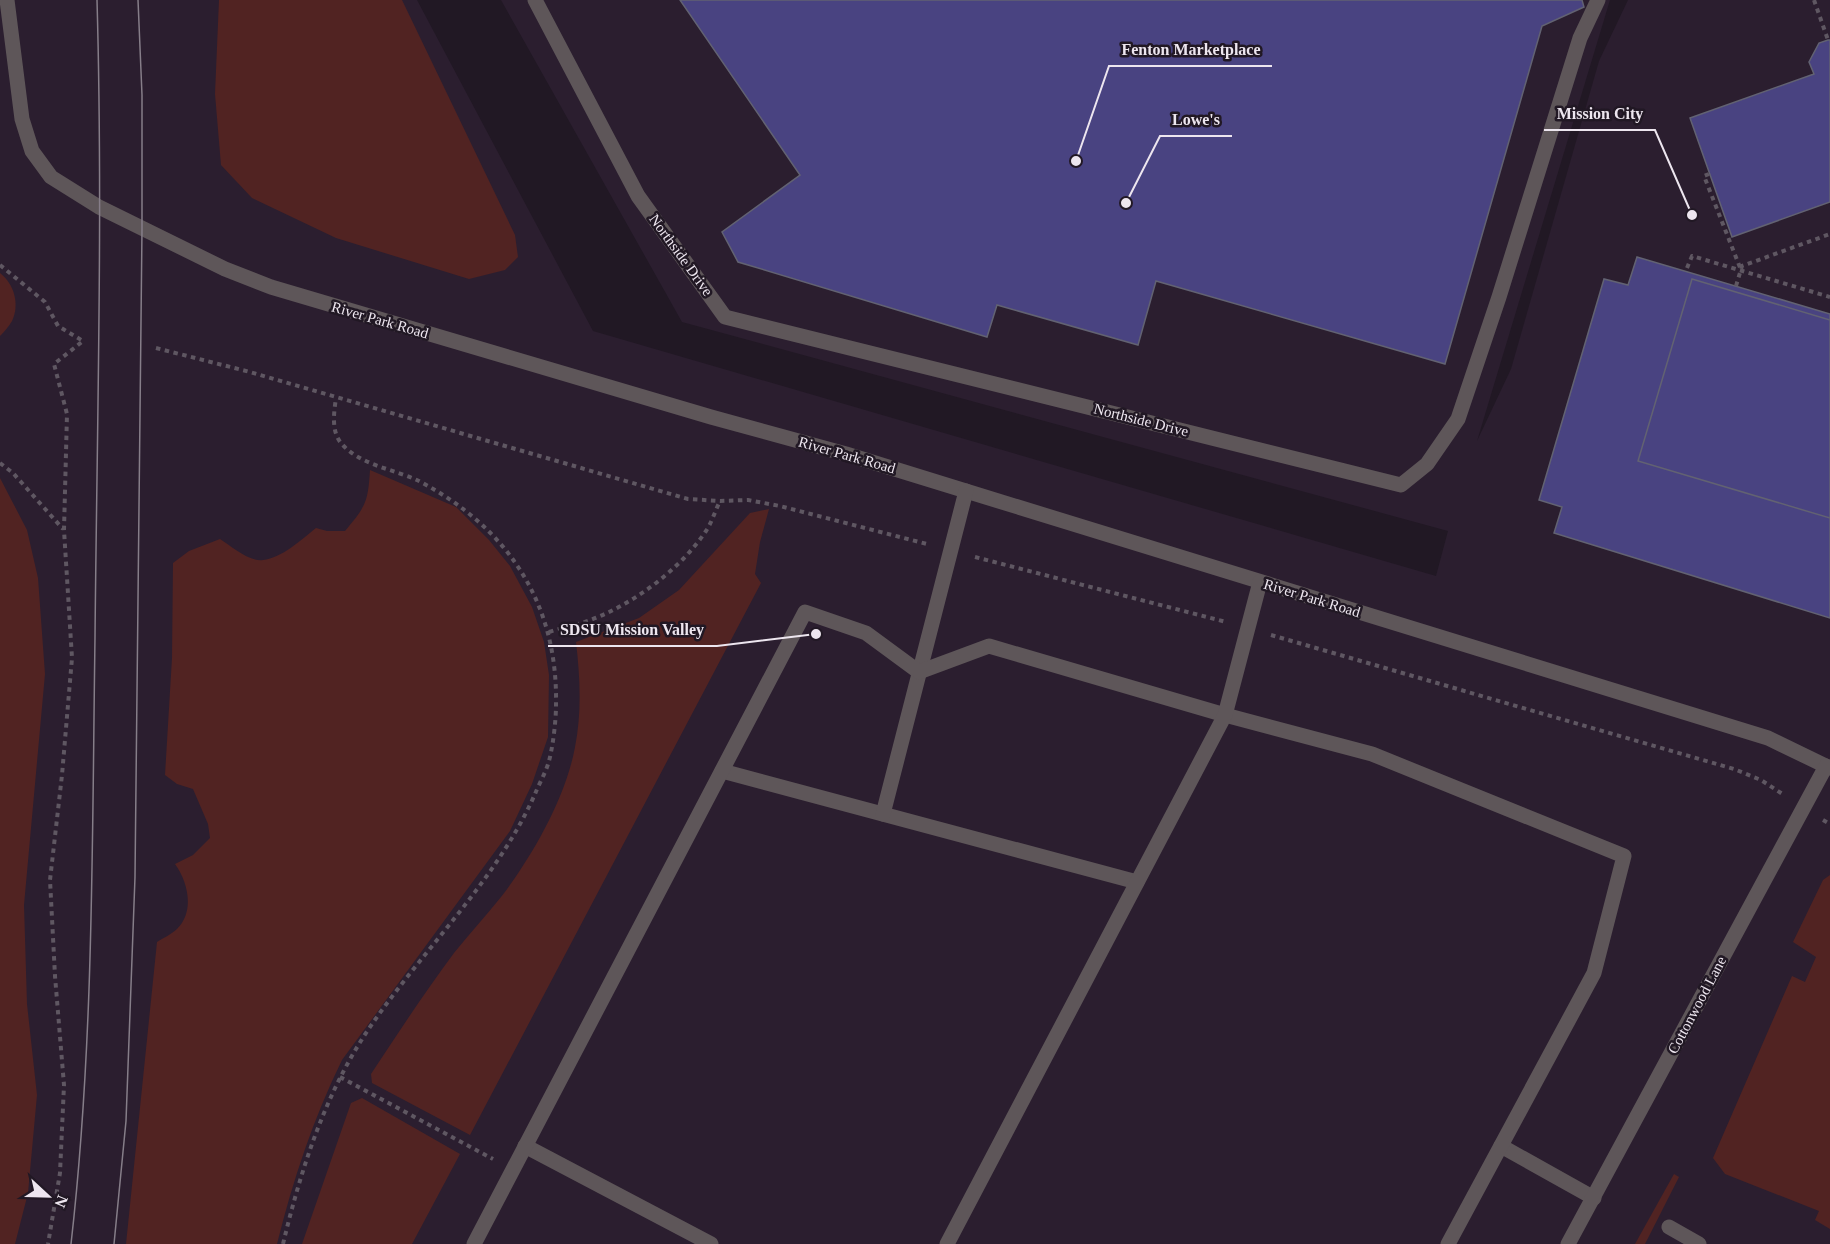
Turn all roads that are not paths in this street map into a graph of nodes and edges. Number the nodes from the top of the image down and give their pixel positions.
1 (7, 0) edge
2 (535, 0) edge
3 (1598, 0) edge
4 (966, 491) junction
5 (1260, 582) junction
6 (919, 672) junction
7 (1225, 715) junction
8 (1828, 767) edge
9 (722, 771) junction
10 (883, 814) junction
11 (1137, 882) junction
12 (525, 1146) junction
13 (1501, 1146) junction
14 (1594, 1198) junction
15 (1669, 1227) dead end
16 (474, 1244) edge
17 (711, 1244) edge
18 (947, 1244) edge
19 (1448, 1244) edge
20 (1568, 1244) edge
21 (1699, 1244) edge

1 - 4 street, River Park Road
2 - 3 street, Northside Drive
4 - 5 street, River Park Road
4 - 6 street
5 - 7 street
5 - 8 street, River Park Road
6 - 7 street
6 - 9 street
6 - 10 street
7 - 11 street
7 - 13 street
8 - 14 street, Cottonwood Lane
9 - 10 street
9 - 12 street
10 - 11 street
11 - 18 street
12 - 16 street
12 - 17 street
13 - 14 street
13 - 19 street
14 - 20 street, Cottonwood Lane
15 - 21 street

